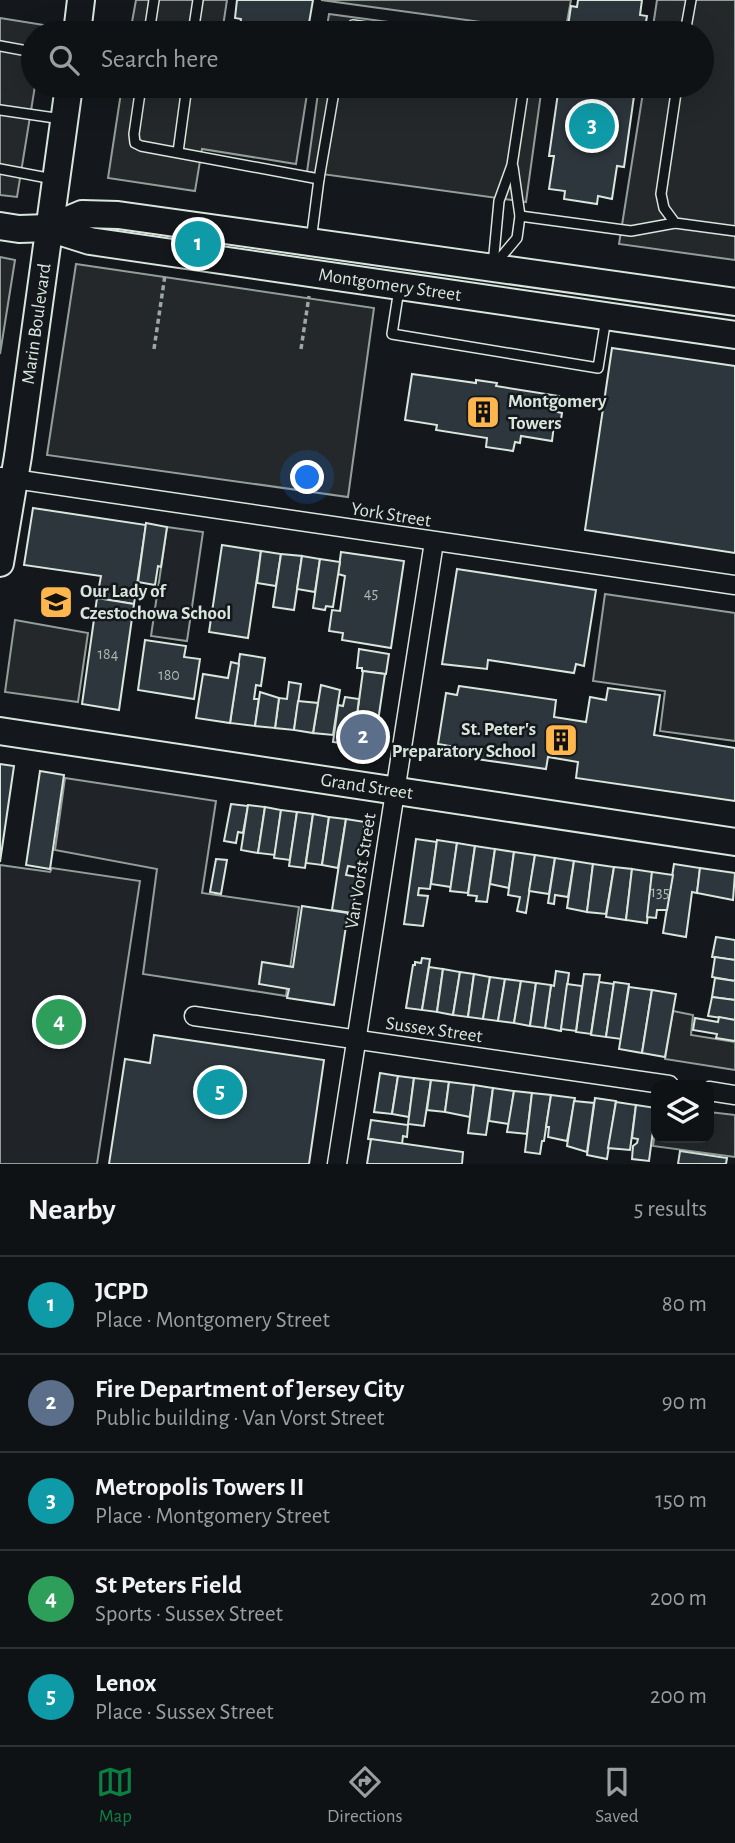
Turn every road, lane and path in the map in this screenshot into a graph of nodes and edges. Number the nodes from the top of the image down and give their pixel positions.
1 (75, 0) edge
2 (81, 0) edge
3 (154, 0) edge
4 (198, 0) edge
5 (691, 0) edge
6 (78, 21) edge
7 (151, 21) edge
8 (195, 21) edge
9 (687, 21) edge
10 (0, 46) edge
11 (21, 50) edge
12 (67, 98) edge
13 (139, 98) edge
14 (185, 98) edge
15 (333, 98) edge
16 (522, 98) edge
17 (675, 98) edge
18 (0, 110) edge
19 (64, 120) junction
20 (178, 152) junction
21 (512, 165) junction
22 (0, 169) edge
23 (319, 179) junction
24 (55, 180) junction
25 (520, 216) junction
26 (676, 223) junction
27 (0, 226) edge
28 (49, 228) junction
29 (735, 231) edge
30 (311, 243) junction
31 (493, 267) junction
32 (166, 273) dead end
33 (308, 284) junction
34 (399, 288) junction
35 (488, 298) junction
36 (735, 302) edge
37 (606, 316) junction
38 (735, 335) edge
39 (154, 349) dead end
40 (301, 349) dead end
41 (7, 478) edge
42 (433, 542) junction
43 (0, 562) edge
44 (735, 585) edge
45 (0, 731) edge
46 (394, 791) junction
47 (735, 842) edge
48 (194, 1016) dead end
49 (356, 1040) junction
50 (651, 1082) edge
51 (714, 1092) edge
52 (735, 1095) edge
53 (337, 1164) edge

1 - 2 street
2 - 6 street
3 - 7 lane
4 - 8 lane
5 - 9 lane
10 - 11 lane
12 - 19 street, Marin Boulevard
13 - 20 lane
14 - 20 lane
15 - 23 lane
16 - 21 lane
17 - 26 lane
18 - 19 lane
19 - 24 street, Marin Boulevard
20 - 23 lane
21 - 25 lane
21 - 31 lane
22 - 24 lane
23 - 30 lane
24 - 28 street, Marin Boulevard
25 - 26 lane
25 - 31 lane
26 - 29 lane
27 - 28 street, Montgomery Street
28 - 30 street, Montgomery Street
28 - 33 street, Montgomery Street
28 - 41 street, Marin Boulevard
30 - 31 street, Montgomery Street
30 - 33 street
31 - 35 street
31 - 36 street, Montgomery Street
32 - 39 path
33 - 34 street, Montgomery Street
33 - 40 path
34 - 35 street, Montgomery Street
34 - 37 lane
35 - 37 street, Montgomery Street
37 - 38 street, Montgomery Street
41 - 42 street, York Street
41 - 43 street, Marin Boulevard
42 - 44 street, York Street
42 - 46 street, Van Vorst Street
45 - 46 street, Grand Street
46 - 47 street, Grand Street
46 - 49 street, Van Vorst Street
48 - 49 street, Sussex Street
49 - 50 street, Sussex Street
49 - 53 street, Van Vorst Street
51 - 52 street

